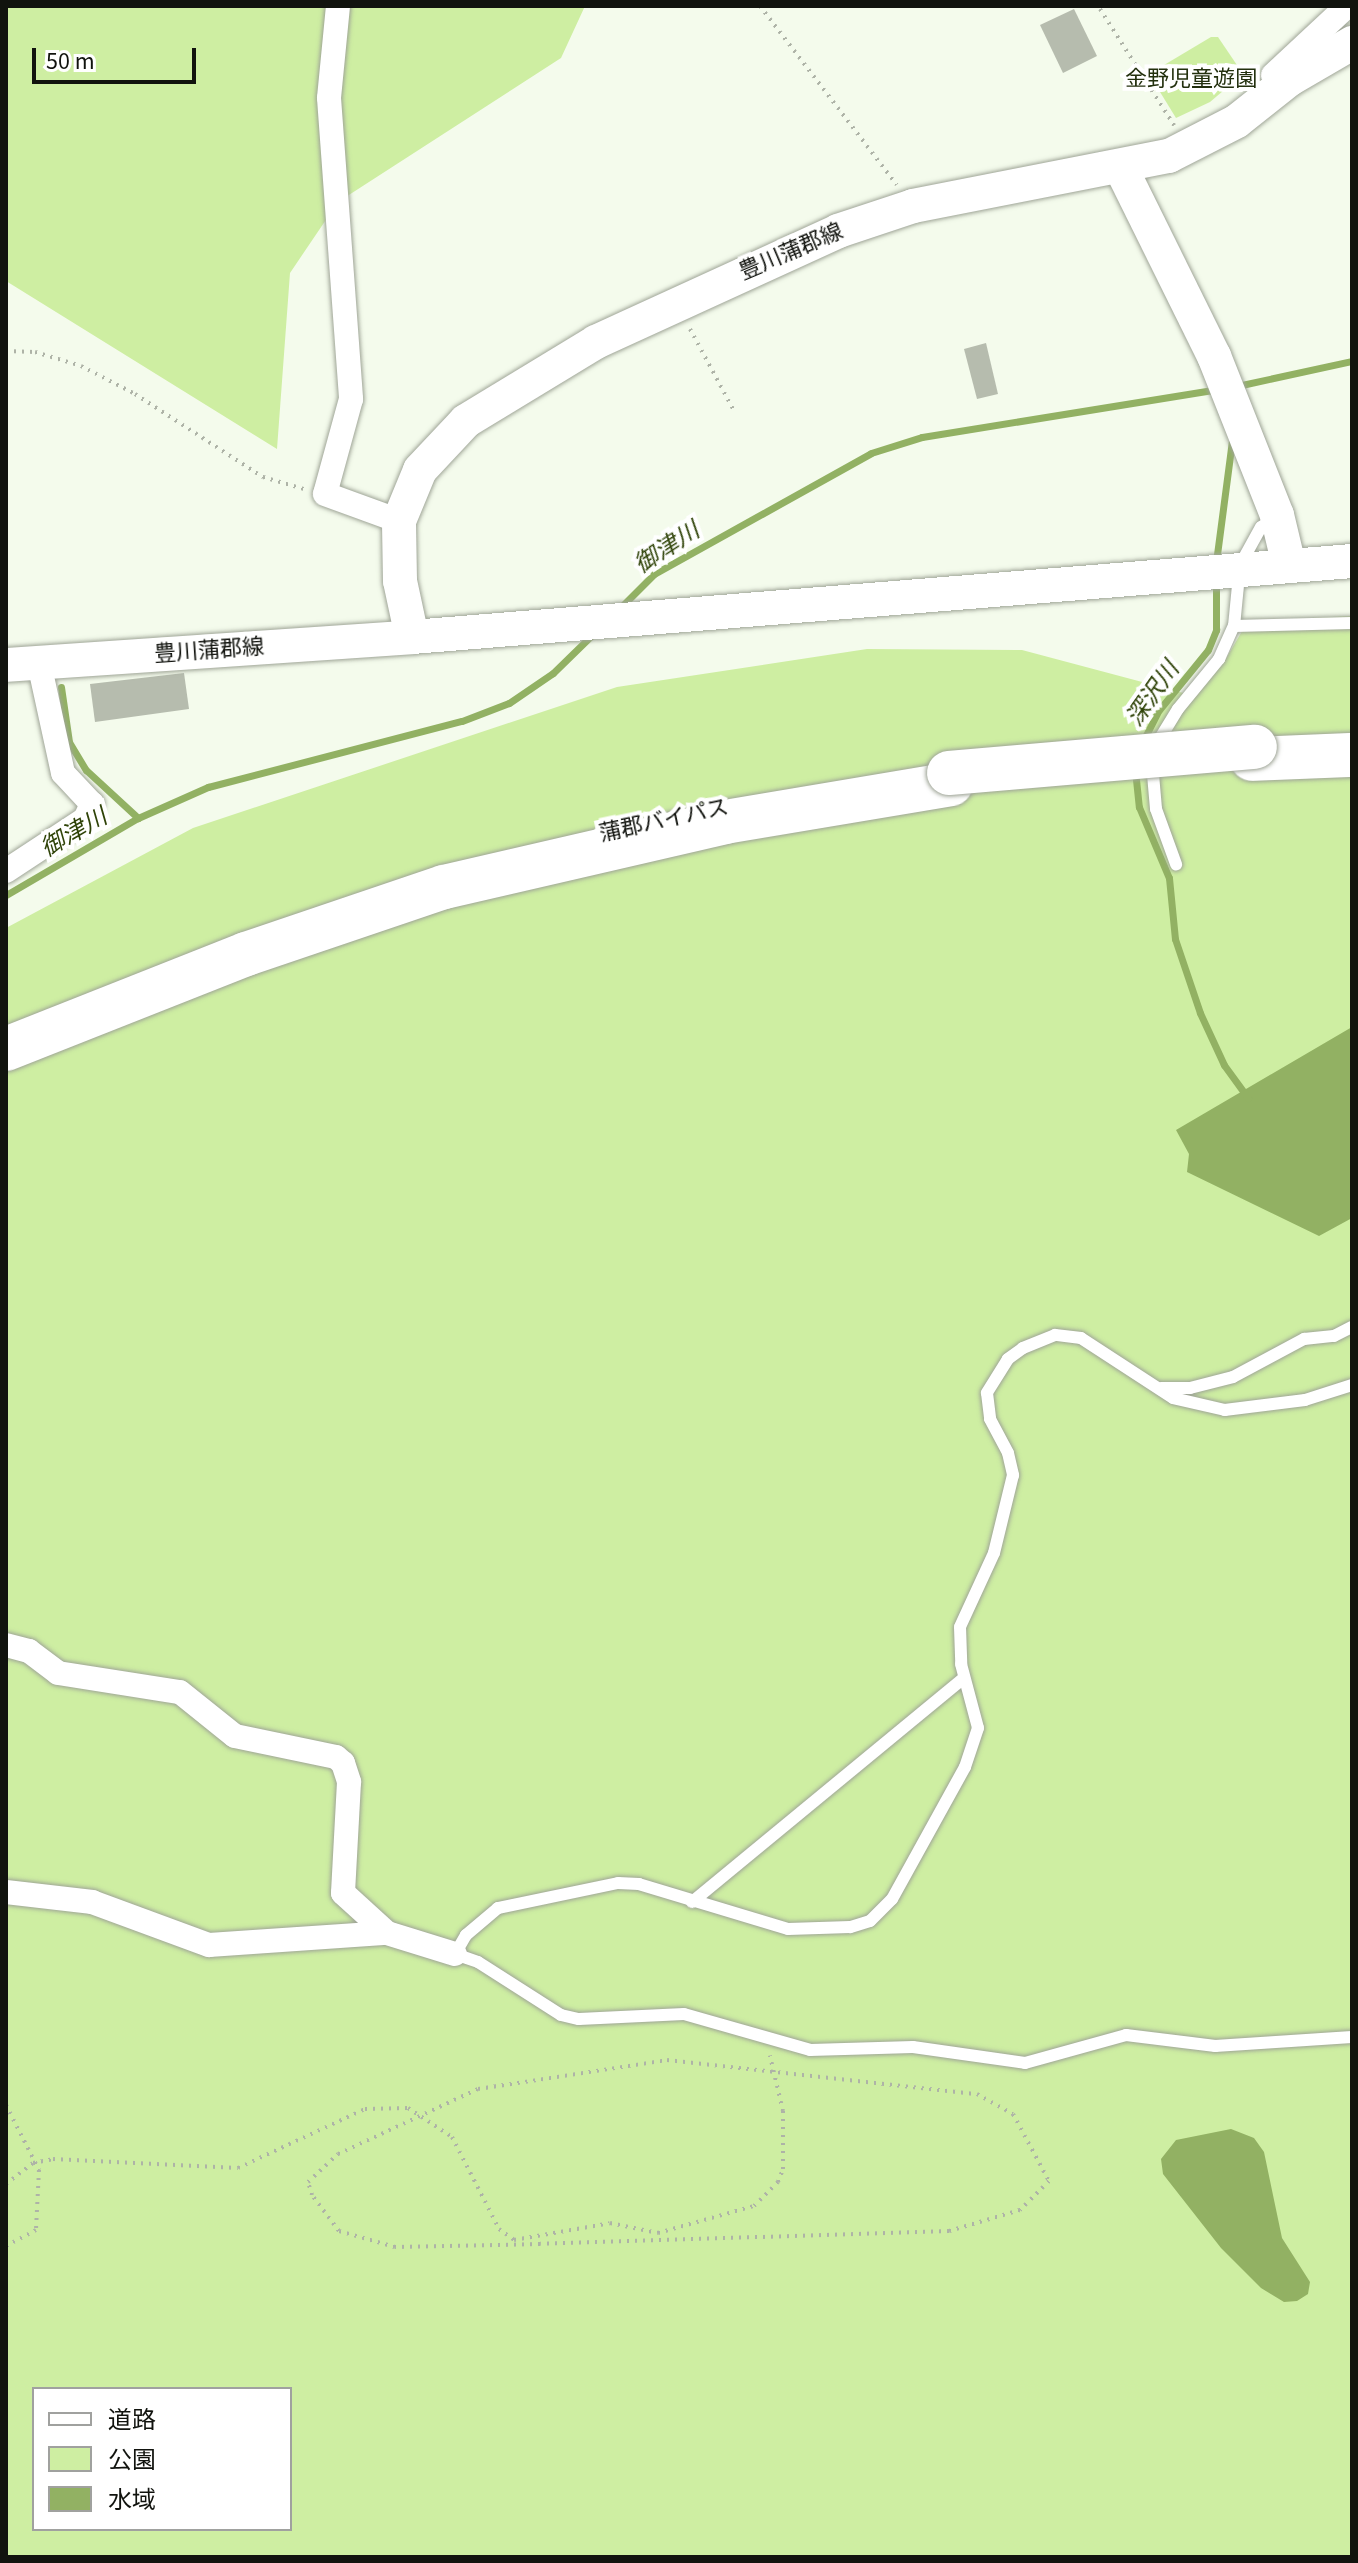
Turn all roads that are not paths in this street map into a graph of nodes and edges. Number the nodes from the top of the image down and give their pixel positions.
1 (338, 6) edge
2 (1347, 6) edge
3 (1352, 43) edge
4 (1237, 121) junction
5 (1121, 168) junction
6 (1277, 515) junction
7 (399, 521) junction
8 (1288, 561) dead end
9 (1352, 561) edge
10 (1352, 623) edge
11 (1234, 626) junction
12 (412, 637) junction
13 (22, 664) edge
14 (1352, 743) edge
15 (1254, 753) junction
16 (1352, 755) edge
17 (950, 778) junction
18 (1176, 864) dead end
19 (6, 871) edge
20 (6, 1036) edge
21 (6, 1049) edge
22 (1352, 1327) edge
23 (1352, 1385) edge
24 (1153, 1386) junction
25 (6, 1645) edge
26 (964, 1678) junction
27 (6, 1892) edge
28 (692, 1902) junction
29 (387, 1933) junction
30 (455, 1954) junction
31 (1352, 2037) edge

1 - 7 street
2 - 4 street
3 - 4 main road, 豊川蒲郡線
4 - 5 main road, 豊川蒲郡線
5 - 6 main road
5 - 7 main road, 豊川蒲郡線
6 - 8 main road
6 - 11 lane
7 - 12 main road, 豊川蒲郡線
9 - 12 main road, 豊川蒲郡線
10 - 11 lane
11 - 18 lane
12 - 13 main road, 豊川蒲郡線
13 - 19 street
14 - 15 highway, 蒲郡バイパス
15 - 16 highway, 蒲郡バイパス
15 - 17 highway, 蒲郡バイパス
17 - 20 highway, 蒲郡バイパス
17 - 21 highway, 蒲郡バイパス
22 - 24 lane
23 - 24 lane
24 - 26 lane
25 - 29 street
26 - 28 lane
26 - 28 lane
27 - 29 street
28 - 30 lane
29 - 30 street
30 - 31 lane

